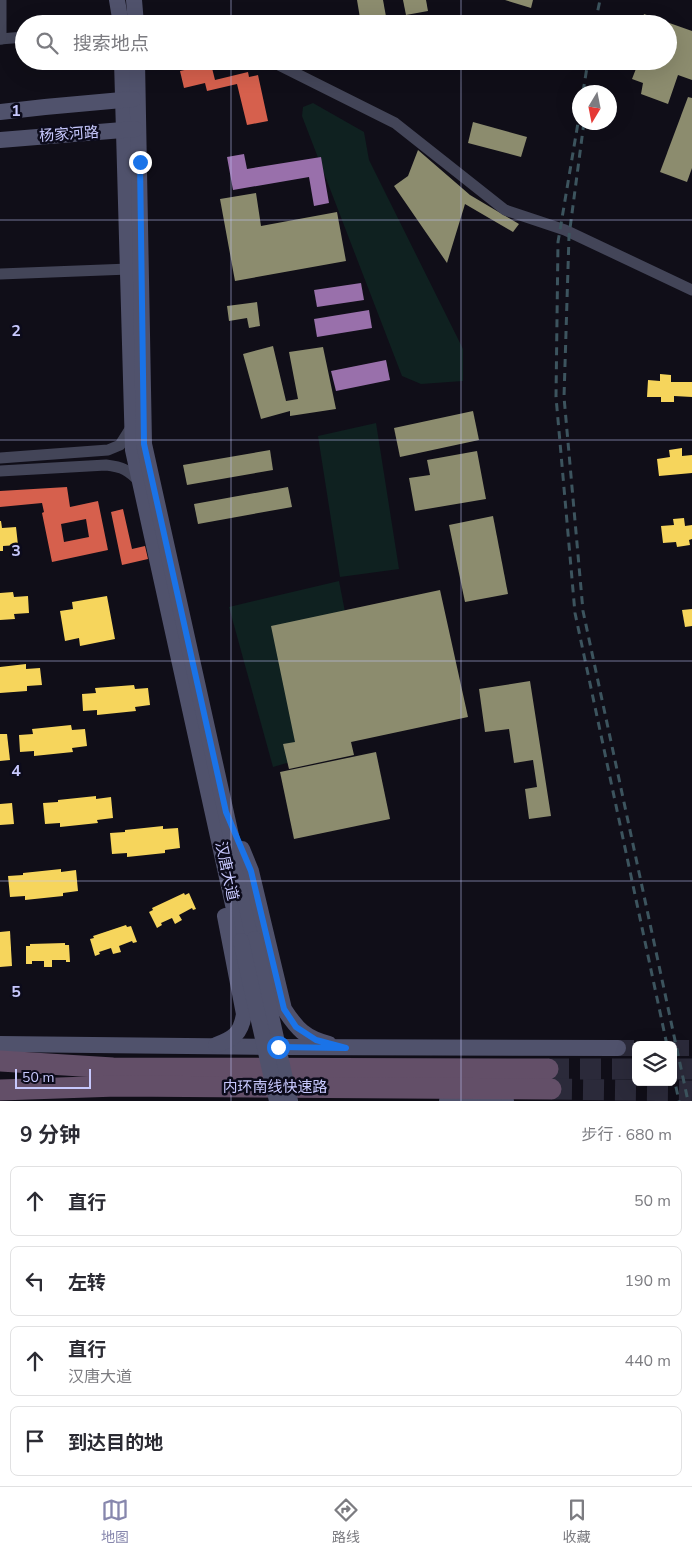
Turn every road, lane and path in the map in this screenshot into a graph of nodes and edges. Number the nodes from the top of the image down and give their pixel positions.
1 (1, 0) edge
2 (117, 0) edge
3 (134, 0) edge
4 (120, 15) edge
5 (135, 15) edge
6 (15, 38) edge
7 (0, 39) edge
8 (124, 70) edge
9 (135, 70) edge
10 (289, 70) edge
11 (130, 100) junction
12 (45, 107) junction
13 (0, 112) edge
14 (131, 130) junction
15 (46, 136) junction
16 (0, 140) edge
17 (128, 268) junction
18 (0, 274) edge
19 (692, 290) edge
20 (132, 426) junction
21 (0, 458) edge
22 (0, 471) edge
23 (140, 483) junction
24 (221, 814) junction
25 (248, 940) junction
26 (284, 1009) junction
27 (244, 1014) junction
28 (0, 1044) edge
29 (212, 1046) junction
30 (346, 1048) junction
31 (618, 1048) tunnel mouth
32 (0, 1061) edge
33 (0, 1090) edge
34 (276, 1101) edge
35 (290, 1101) edge
36 (447, 1101) edge
37 (506, 1101) edge

1 - 7 street
2 - 4 main road
3 - 5 main road
6 - 7 street
8 - 11 main road, 汉唐大道
9 - 11 main road, 汉唐大道
10 - 19 street
11 - 12 main road, 杨家河路
11 - 14 main road, 汉唐大道
12 - 13 main road, 杨家河路
12 - 15 main road
14 - 15 main road, 杨家河路
14 - 17 main road, 汉唐大道
14 - 24 main road, 汉唐大道
15 - 16 main road, 杨家河路
17 - 18 street
17 - 20 main road, 汉唐大道
20 - 21 street
20 - 23 main road, 汉唐大道
22 - 23 street
23 - 24 main road, 汉唐大道
24 - 25 main road, 汉唐大道
24 - 26 main road
24 - 27 main road
25 - 34 main road, bridge
25 - 35 main road, bridge
26 - 27 main road
26 - 30 main road
27 - 29 main road
28 - 29 main road
29 - 30 main road
30 - 31 main road
32 - 33 highway, 内环南线快速路
36 - 37 main road

